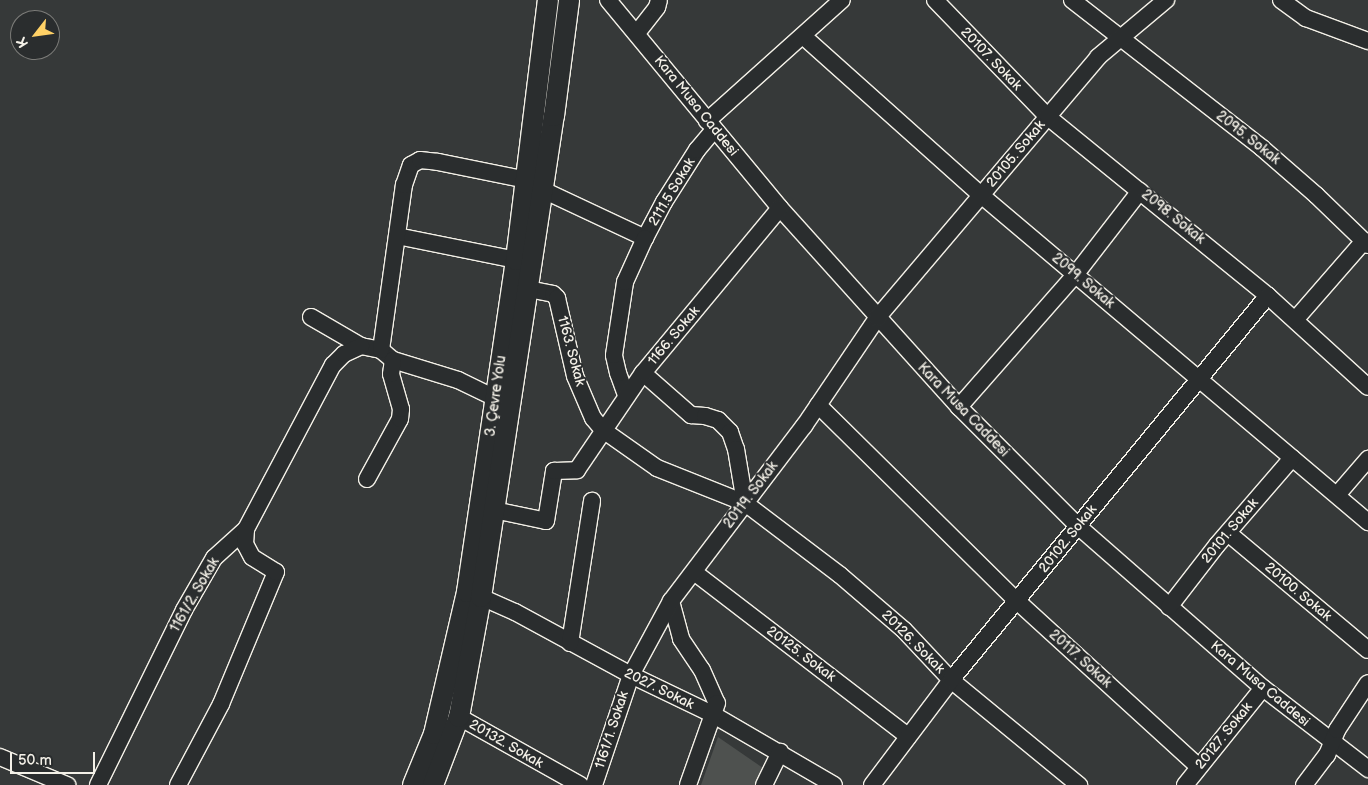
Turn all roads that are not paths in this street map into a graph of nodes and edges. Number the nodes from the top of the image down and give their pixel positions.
1 (548, 0) edge
2 (569, 0) edge
3 (608, 0) edge
4 (660, 0) edge
5 (842, 0) edge
6 (935, 0) edge
7 (1072, 0) edge
8 (1166, 0) edge
9 (1281, 0) edge
10 (637, 33) junction
11 (803, 36) junction
12 (1120, 40) junction
13 (1368, 41) edge
14 (1048, 117) junction
15 (711, 126) junction
16 (535, 185) junction
17 (1140, 191) junction
18 (981, 195) junction
19 (780, 208) junction
20 (397, 236) junction
21 (645, 238) junction
22 (1366, 243) edge
23 (516, 260) junction
24 (1075, 275) junction
25 (528, 289) junction
26 (1268, 296) junction
27 (311, 317) dead end
28 (877, 318) junction
29 (1296, 320) junction
30 (361, 346) junction
31 (387, 355) junction
32 (643, 373) junction
33 (1200, 378) junction
34 (1368, 387) edge
35 (626, 395) junction
36 (496, 398) junction
37 (818, 405) junction
38 (959, 407) junction
39 (603, 430) junction
40 (1292, 458) junction
41 (1368, 459) edge
42 (367, 479) dead end
43 (1337, 495) junction
44 (592, 501) dead end
45 (745, 503) junction
46 (494, 510) junction
47 (1368, 522) edge
48 (1078, 527) junction
49 (246, 529) junction
50 (1228, 533) junction
51 (694, 572) junction
52 (482, 597) junction
53 (671, 601) junction
54 (1017, 601) junction
55 (1169, 607) junction
56 (570, 643) junction
57 (1368, 650) edge
58 (631, 676) junction
59 (951, 680) junction
60 (1368, 683) edge
61 (1263, 688) junction
62 (712, 714) junction
63 (459, 716) junction
64 (908, 736) junction
65 (1332, 743) junction
66 (780, 752) junction
67 (0, 757) edge
68 (1198, 766) junction
69 (1368, 769) edge
70 (43, 780) edge
71 (67, 785) edge
72 (98, 785) edge
73 (178, 785) edge
74 (413, 785) edge
75 (433, 785) edge
76 (580, 785) edge
77 (594, 785) edge
78 (688, 785) edge
79 (764, 785) edge
80 (834, 785) edge
81 (872, 785) edge
82 (1079, 785) edge
83 (1185, 785) edge
84 (1304, 785) edge

1 - 16 main road, 3. Çevre Yolu
2 - 16 main road, 3. Çevre Yolu
3 - 10 street, Kara Musa Caddesi
4 - 10 street
5 - 11 street, 2111.5 Sokak
6 - 14 street, 20107. Sokak
7 - 12 street, 2095. Sokak
8 - 12 street, 20105. Sokak
9 - 13 street
10 - 15 street, Kara Musa Caddesi
11 - 15 street, 2111.5 Sokak
11 - 18 street, 2099. Sokak
12 - 14 street, 20105. Sokak
12 - 22 street, 2095. Sokak
14 - 17 street, 2098. Sokak
14 - 18 street, 20105. Sokak
15 - 19 street, Kara Musa Caddesi
15 - 21 street, 2111.5 Sokak
16 - 20 street, 2111.5 Sokak
16 - 21 street, 2111.5 Sokak
16 - 23 main road, 3. Çevre Yolu
16 - 25 main road, 3. Çevre Yolu
17 - 24 street
17 - 26 street, 2098. Sokak
18 - 24 street, 2099. Sokak
18 - 28 street, 20105. Sokak
19 - 28 street, Kara Musa Caddesi
19 - 32 street, 1166. Sokak
20 - 23 street
20 - 31 street, 2111.5 Sokak
21 - 35 street
22 - 29 street
23 - 36 main road, 3. Çevre Yolu
24 - 33 street, 2099. Sokak
24 - 38 street
25 - 39 street, 1163. Sokak
25 - 46 main road, 3. Çevre Yolu
26 - 29 street, 2098. Sokak
26 - 33 street, 20102. Sokak
27 - 30 street
28 - 37 street, 20119. Sokak
28 - 38 street, Kara Musa Caddesi
29 - 34 street, 2098. Sokak
30 - 31 street
30 - 49 street, 1161/2. Sokak
31 - 36 street
31 - 42 street, 2111.5 Sokak
32 - 35 street, 1166. Sokak
32 - 45 street
33 - 40 street, 2099. Sokak
33 - 48 street, 20102. Sokak
35 - 39 street, 1166. Sokak
36 - 74 main road, 3. Çevre Yolu
37 - 45 street, 20119. Sokak
37 - 54 street, 20117. Sokak
38 - 48 street, Kara Musa Caddesi
39 - 45 street, 20126. Sokak
39 - 46 street, 1166. Sokak
40 - 43 street, 2099. Sokak
40 - 50 street, 20101. Sokak
41 - 43 street
43 - 47 street, 2099. Sokak
44 - 56 street
45 - 51 street, 20119. Sokak
45 - 59 street, 20126. Sokak
46 - 52 main road, 3. Çevre Yolu
48 - 54 street, 20102. Sokak
48 - 55 street, Kara Musa Caddesi
49 - 72 street, 1161/2. Sokak
49 - 73 street
50 - 55 street, 20101. Sokak
50 - 57 street, 20100. Sokak
51 - 53 street, 20119. Sokak
51 - 64 street, 20125. Sokak
52 - 56 street, 2027. Sokak
52 - 63 main road, 3. Çevre Yolu
53 - 58 street, 20119. Sokak
53 - 62 street
54 - 59 street, 20102. Sokak
54 - 68 street, 20117. Sokak
55 - 61 street, Kara Musa Caddesi
56 - 58 street, 2027. Sokak
58 - 62 street, 2027. Sokak
58 - 77 street, 1161/1. Sokak
59 - 64 street, 20102. Sokak
59 - 82 street, 20126. Sokak
60 - 65 street
61 - 65 street, Kara Musa Caddesi
61 - 68 street, 20127. Sokak
62 - 66 street, 2027. Sokak
62 - 78 street
63 - 75 main road, 3. Çevre Yolu
63 - 76 street, 20132. Sokak
64 - 81 street, 20102. Sokak
65 - 69 street, Kara Musa Caddesi
65 - 84 street
66 - 79 street
66 - 80 street, 2027. Sokak
67 - 70 street
68 - 83 street, 20127. Sokak
70 - 71 street

